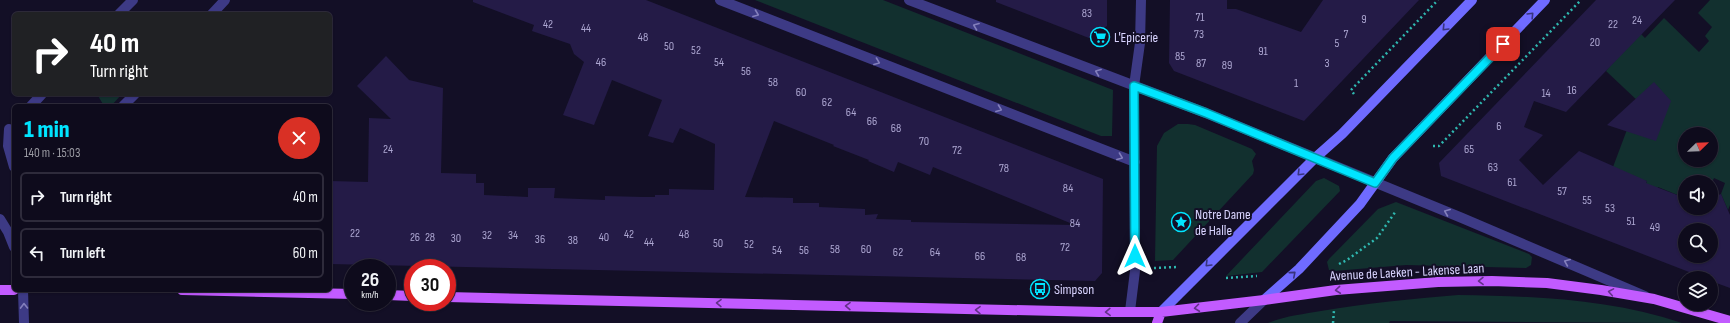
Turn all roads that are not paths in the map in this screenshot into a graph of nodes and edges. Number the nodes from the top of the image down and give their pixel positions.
1 (133, 0) edge
2 (225, 0) edge
3 (720, 0) edge
4 (909, 0) edge
5 (1141, 0) edge
6 (1472, 0) edge
7 (1546, 0) edge
8 (121, 12) edge
9 (214, 12) edge
10 (1134, 86) junction
11 (40, 96) edge
12 (133, 96) edge
13 (33, 104) edge
14 (126, 104) edge
15 (12, 126) edge
16 (0, 138) edge
17 (1315, 158) junction
18 (12, 160) edge
19 (1135, 162) junction
20 (1375, 183) junction
21 (0, 219) edge
22 (11, 228) edge
23 (0, 290) edge
24 (12, 290) edge
25 (24, 292) edge
26 (268, 292) edge
27 (344, 294) edge
28 (456, 297) edge
29 (1264, 300) junction
30 (1654, 300) junction
31 (1130, 311) junction
32 (1161, 312) junction
33 (1730, 321) edge
34 (24, 323) edge
35 (1151, 323) edge
36 (1157, 323) edge
37 (1240, 323) edge

1 - 8 street
2 - 9 street
3 -> 19 street
10 -> 4 street, Avenue de Laeken - Lakense Laan
5 - 10 street
6 -> 17 main road
20 -> 7 main road
10 - 17 street, Avenue de Laeken - Lakense Laan
10 - 19 street
11 - 13 street
12 - 14 street
15 - 16 street
15 - 18 street
17 - 20 street, Avenue de Laeken - Lakense Laan
17 -> 32 main road
19 - 31 street
29 -> 20 main road
30 -> 20 street, Avenue de Laeken - Lakense Laan
21 - 22 street
23 - 24 main road
34 -> 25 street
26 - 27 main road
31 -> 28 main road, Avenue de Laeken - Lakense Laan
30 -> 29 main road, Avenue de Laeken - Lakense Laan
29 -> 32 main road, Avenue de Laeken - Lakense Laan
29 - 37 street
30 - 33 main road, Avenue de Laeken - Lakense Laan
31 - 32 main road, Avenue de Laeken - Lakense Laan
32 - 35 street
32 - 36 main road

